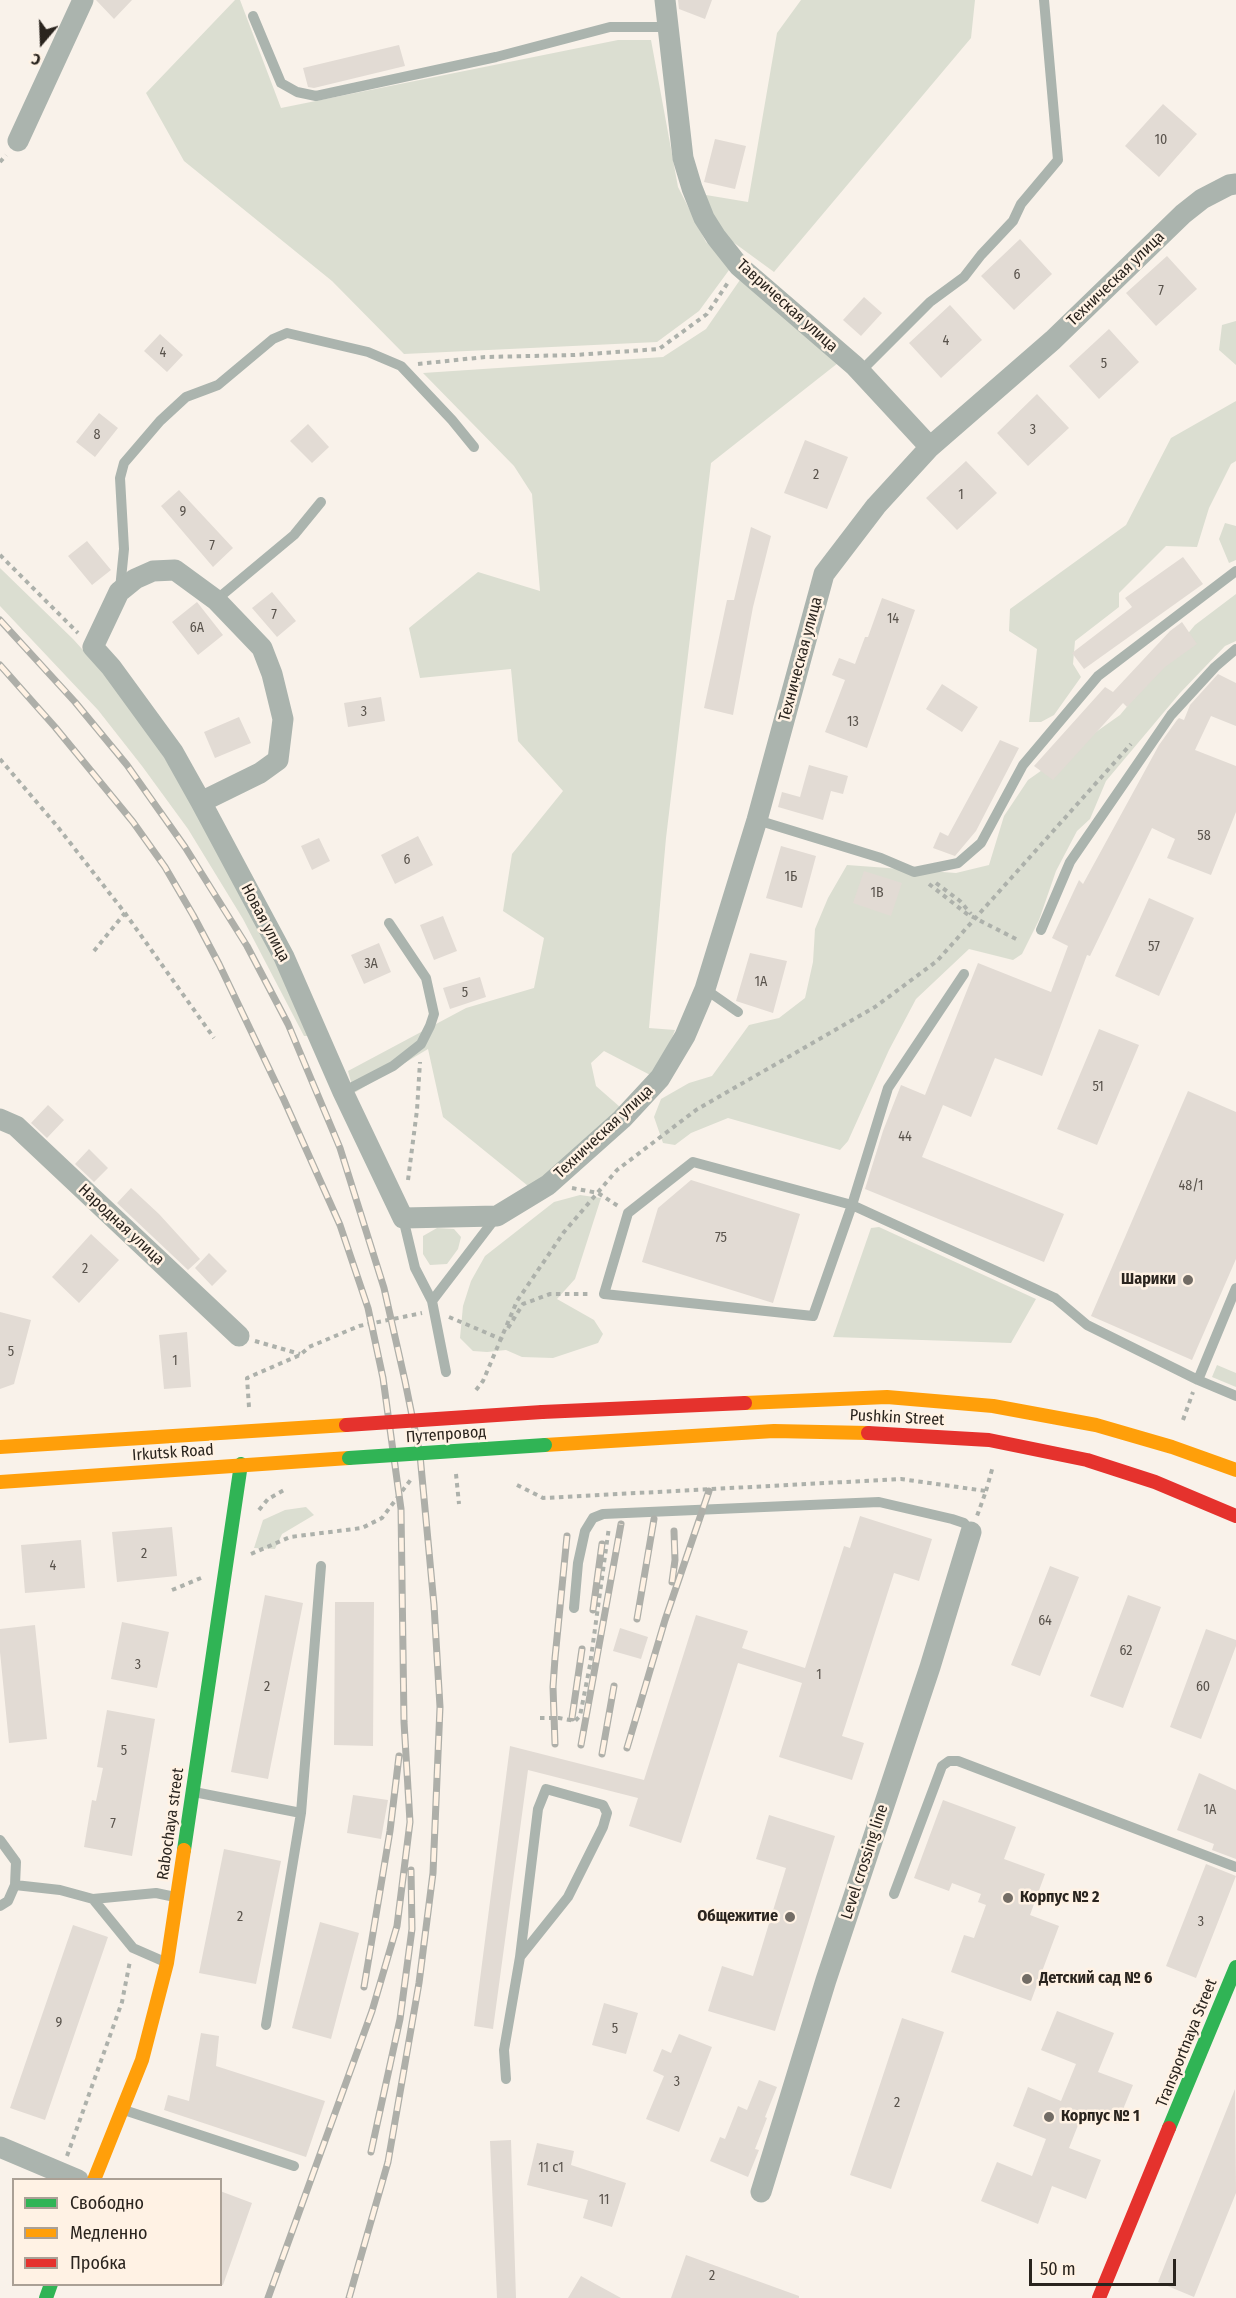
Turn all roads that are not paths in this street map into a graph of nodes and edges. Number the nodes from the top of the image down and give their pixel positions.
1 (83, 0) edge
2 (665, 0) edge
3 (678, 0) edge
4 (1044, 0) edge
5 (254, 16) dead end
6 (668, 27) junction
7 (18, 141) dead end
8 (1236, 184) edge
9 (860, 372) junction
10 (474, 447) dead end
11 (930, 447) junction
12 (321, 502) dead end
13 (1236, 571) edge
14 (119, 592) junction
15 (216, 600) junction
16 (1236, 650) edge
17 (201, 802) junction
18 (757, 820) junction
19 (389, 923) dead end
20 (1041, 930) dead end
21 (964, 974) dead end
22 (705, 989) junction
23 (738, 1012) dead end
24 (343, 1092) junction
25 (0, 1119) edge
26 (852, 1205) junction
27 (497, 1216) junction
28 (403, 1218) junction
29 (1236, 1288) edge
30 (433, 1306) junction
31 (239, 1336) road end
32 (446, 1372) dead end
33 (1198, 1380) junction
34 (1236, 1396) edge
35 (542, 1412) joint
36 (346, 1425) joint
37 (545, 1445) joint
38 (0, 1447) edge
39 (349, 1458) joint
40 (241, 1464) junction
41 (1236, 1470) edge
42 (0, 1482) edge
43 (1236, 1516) edge
44 (971, 1532) joint
45 (321, 1566) dead end
46 (574, 1608) dead end
47 (192, 1792) junction
48 (301, 1813) junction
49 (0, 1839) edge
50 (1236, 1867) edge
51 (15, 1885) junction
52 (894, 1894) dead end
53 (177, 1898) junction
54 (93, 1899) junction
55 (0, 1906) edge
56 (520, 1957) junction
57 (167, 1963) junction
58 (1236, 1967) edge
59 (266, 2025) dead end
60 (506, 2079) dead end
61 (123, 2110) junction
62 (0, 2147) edge
63 (294, 2166) dead end
64 (70, 2176) edge
65 (95, 2178) edge
66 (761, 2192) dead end
67 (1099, 2298) edge

1 - 7 street
2 - 6 street, Таврическая улица
3 - 6 street
4 - 9 lane
5 - 6 lane
6 - 9 street, Таврическая улица
8 - 11 street, Техническая улица
9 - 11 street, Таврическая улица
10 - 14 lane
11 - 18 street, Техническая улица
12 - 15 lane
13 - 18 lane
14 - 15 street
14 - 17 street, Новая улица
15 - 17 street
16 - 20 lane
17 - 24 street, Новая улица
18 - 22 street, Техническая улица
19 - 24 lane
21 - 26 lane
22 - 23 lane
22 - 27 street, Техническая улица
24 - 28 street, Новая улица
25 - 31 street, Народная улица
26 - 26 lane
26 - 33 lane
27 - 28 street
27 - 30 lane
28 - 30 lane
29 - 33 lane
30 - 32 lane
33 - 34 lane
35 - 36 main road, Путепровод, bridge
35 - 41 main road, Pushkin Street
36 - 38 main road, Irkutsk Road
37 - 39 main road, Путепровод, bridge
37 - 43 main road, Pushkin Street
39 - 40 main road, Irkutsk Road
40 - 42 main road, Irkutsk Road
40 - 47 main road, Rabochaya street
44 - 46 lane
44 - 66 street, Level crossing line
45 - 48 lane
47 - 48 lane
47 - 53 main road, Rabochaya street
48 - 59 lane
49 - 51 lane
50 - 52 lane
51 - 54 lane
51 - 55 lane
53 - 54 lane
53 - 57 main road, Rabochaya street
54 - 57 lane
56 - 56 lane
56 - 60 lane
57 - 61 main road, Rabochaya street
58 - 67 main road, Transportnaya Street
61 - 63 lane
61 - 65 main road, Rabochaya street
62 - 64 street

